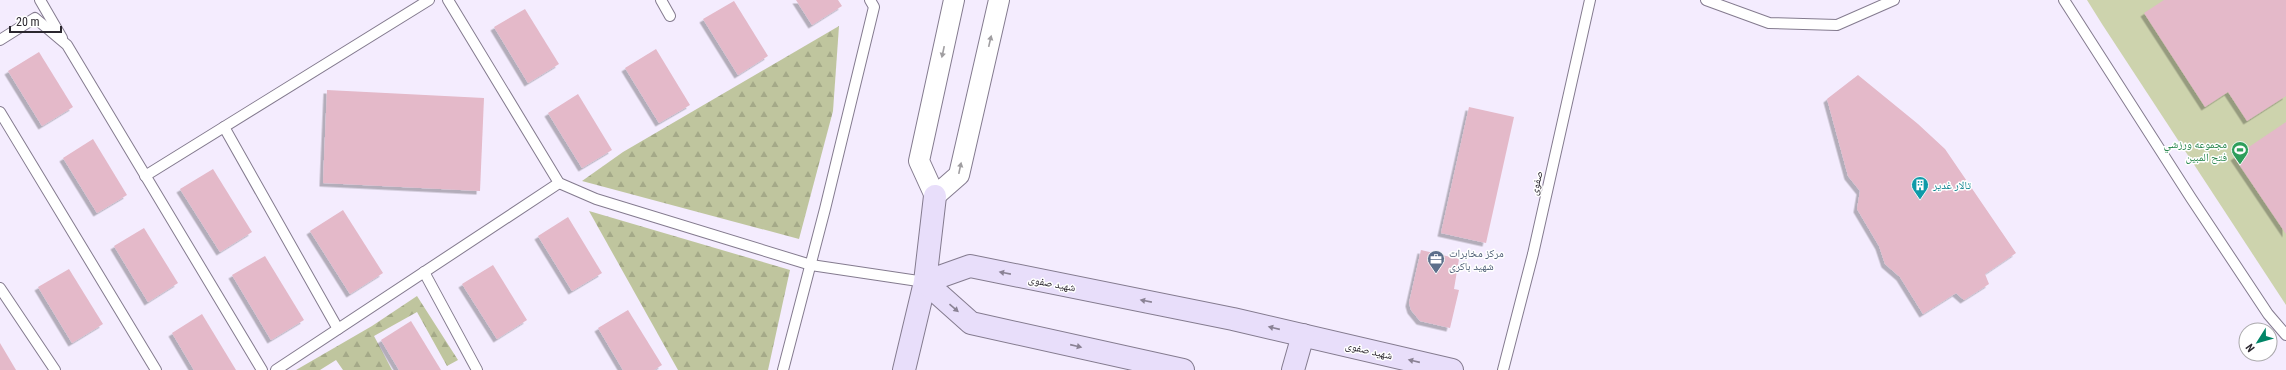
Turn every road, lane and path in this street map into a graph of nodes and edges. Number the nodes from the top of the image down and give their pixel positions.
1 (40, 0) edge
2 (429, 0) edge
3 (448, 0) edge
4 (661, 0) edge
5 (870, 0) edge
6 (954, 0) edge
7 (999, 0) edge
8 (1590, 0) edge
9 (1706, 0) edge
10 (1894, 0) edge
11 (2064, 0) edge
12 (670, 16) dead end
13 (0, 40) edge
14 (67, 46) junction
15 (0, 112) edge
16 (224, 128) junction
17 (145, 176) junction
18 (559, 183) junction
19 (935, 196) junction
20 (811, 265) junction
21 (424, 272) junction
22 (925, 282) junction
23 (0, 288) edge
24 (338, 329) junction
25 (1303, 335) junction
26 (2286, 335) edge
27 (55, 370) edge
28 (156, 370) edge
29 (262, 370) edge
30 (276, 370) edge
31 (477, 370) edge
32 (783, 370) edge
33 (904, 370) edge
34 (1183, 370) edge
35 (1293, 370) edge
36 (1452, 370) edge
37 (1503, 370) edge

1 - 14 lane
2 - 16 lane
3 - 18 lane
4 - 12 lane
5 - 20 lane
6 -> 19 street
19 -> 7 street
8 - 37 lane, صفوی
9 - 10 lane
11 - 26 lane
13 - 14 lane
14 - 17 lane
15 - 28 lane
16 - 17 lane
16 - 24 lane
17 - 29 lane
18 - 20 lane
18 - 21 lane
19 - 22 street
20 - 22 lane
20 - 32 lane
21 - 24 lane
21 - 31 lane
25 -> 22 street, شهید صفوی
22 - 33 street
22 -> 34 street
23 - 27 lane
24 - 30 lane
25 - 35 street
36 -> 25 street, شهید صفوی

